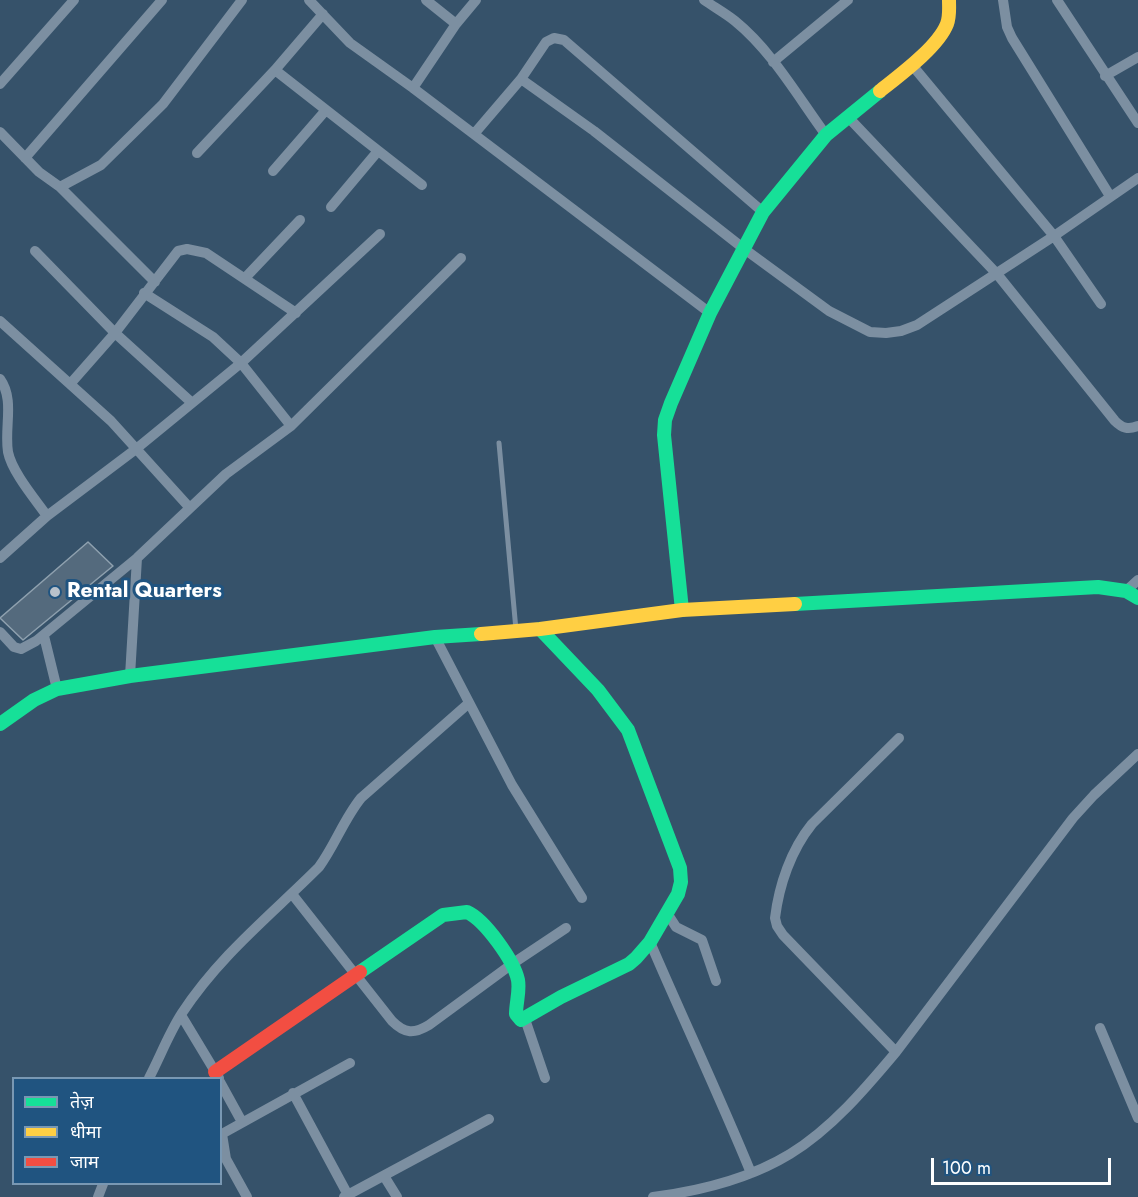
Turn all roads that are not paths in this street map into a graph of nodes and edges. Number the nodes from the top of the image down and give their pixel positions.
1 (74, 0) edge
2 (162, 0) edge
3 (242, 0) edge
4 (309, 0) edge
5 (426, 0) edge
6 (476, 0) edge
7 (704, 0) edge
8 (848, 0) edge
9 (949, 0) edge
10 (1003, 0) edge
11 (1057, 0) edge
12 (323, 14) junction
13 (456, 24) junction
14 (1138, 57) edge
15 (773, 62) junction
16 (912, 65) junction
17 (275, 70) junction
18 (1105, 76) junction
19 (521, 79) junction
20 (0, 84) edge
21 (413, 88) junction
22 (326, 110) junction
23 (848, 117) junction
24 (1138, 123) edge
25 (474, 134) junction
26 (826, 135) junction
27 (2, 139) edge
28 (378, 150) junction
29 (196, 153) dead end
30 (25, 158) junction
31 (273, 171) dead end
32 (1138, 178) edge
33 (422, 185) dead end
34 (60, 187) junction
35 (1110, 196) junction
36 (332, 207) dead end
37 (763, 212) junction
38 (300, 220) dead end
39 (380, 234) dead end
40 (1054, 236) junction
41 (743, 248) junction
42 (35, 251) dead end
43 (461, 258) dead end
44 (997, 274) junction
45 (245, 278) junction
46 (155, 282) junction
47 (144, 293) junction
48 (1101, 304) dead end
49 (296, 313) junction
50 (709, 317) junction
51 (0, 321) edge
52 (115, 333) junction
53 (241, 363) junction
54 (0, 379) edge
55 (71, 383) junction
56 (191, 402) junction
57 (291, 426) junction
58 (1138, 426) edge
59 (499, 443) dead end
60 (136, 449) junction
61 (189, 507) junction
62 (47, 516) junction
63 (0, 558) edge
64 (137, 558) junction
65 (1138, 580) edge
66 (1132, 594) edge
67 (682, 610) junction
68 (540, 629) junction
69 (516, 630) junction
70 (0, 632) edge
71 (44, 636) junction
72 (435, 637) junction
73 (130, 676) junction
74 (57, 689) junction
75 (468, 703) junction
76 (0, 724) edge
77 (899, 738) dead end
78 (1138, 754) edge
79 (292, 894) junction
80 (582, 898) dead end
81 (667, 913) junction
82 (566, 928) dead end
83 (650, 942) junction
84 (512, 964) junction
85 (356, 974) junction
86 (716, 981) dead end
87 (181, 1015) junction
88 (525, 1019) junction
89 (1100, 1029) dead end
90 (896, 1052) junction
91 (350, 1062) dead end
92 (150, 1077) edge
93 (218, 1077) edge
94 (545, 1078) dead end
95 (222, 1084) edge
96 (293, 1093) junction
97 (1138, 1118) edge
98 (489, 1119) dead end
99 (242, 1122) junction
100 (222, 1133) edge
101 (222, 1139) edge
102 (752, 1173) junction
103 (384, 1176) junction
104 (346, 1196) edge
105 (247, 1197) edge
106 (397, 1197) edge
107 (653, 1197) edge

1 - 20 street
2 - 30 street
3 - 34 street
4 - 12 street
5 - 13 street
6 - 13 street
7 - 15 street
8 - 15 street
9 - 16 street
10 - 35 street
11 - 18 street
12 - 17 street
12 - 21 street
13 - 21 street
14 - 18 street
15 - 26 street
16 - 23 street
16 - 40 street
17 - 22 street
17 - 29 street
18 - 24 street
19 - 25 street
19 - 37 street
19 - 41 street
21 - 25 street
22 - 28 street
22 - 31 street
23 - 26 street
23 - 44 street
25 - 50 street
26 - 37 street
27 - 30 street
28 - 33 street
28 - 36 street
30 - 34 street
32 - 35 street
34 - 46 street
35 - 40 street
37 - 41 street
38 - 45 street
39 - 49 street
40 - 44 street
40 - 48 street
41 - 44 street
41 - 50 street
42 - 52 street
43 - 57 street
44 - 58 street
45 - 46 street
45 - 49 street
46 - 47 street
47 - 52 street
47 - 53 street
49 - 53 street
50 - 67 street
51 - 55 street
52 - 55 street
52 - 56 street
53 - 56 street
53 - 57 street
54 - 62 street
55 - 60 street
56 - 60 street
57 - 61 street
59 - 69 lane
60 - 61 street
60 - 62 street
61 - 64 street
62 - 63 street
64 - 71 street
64 - 73 street
65 - 66 street
66 - 67 street
67 - 68 street
68 - 69 street
68 - 81 street
69 - 72 street
70 - 71 street
71 - 74 street
72 - 73 street
72 - 75 street
73 - 74 street
74 - 76 street
75 - 79 street
75 - 80 street
77 - 90 street
78 - 90 street
79 - 85 street
79 - 87 street
81 - 83 street
81 - 86 street
82 - 84 street
83 - 88 street
83 - 102 street
84 - 85 street
84 - 85 street
84 - 88 street
85 - 93 street
87 - 92 street
87 - 93 street
88 - 94 street
89 - 97 street
90 - 102 street
91 - 96 street
95 - 99 street
96 - 99 street
96 - 104 street
98 - 103 street
99 - 100 street
101 - 105 street
102 - 107 street
103 - 104 street
103 - 106 street

